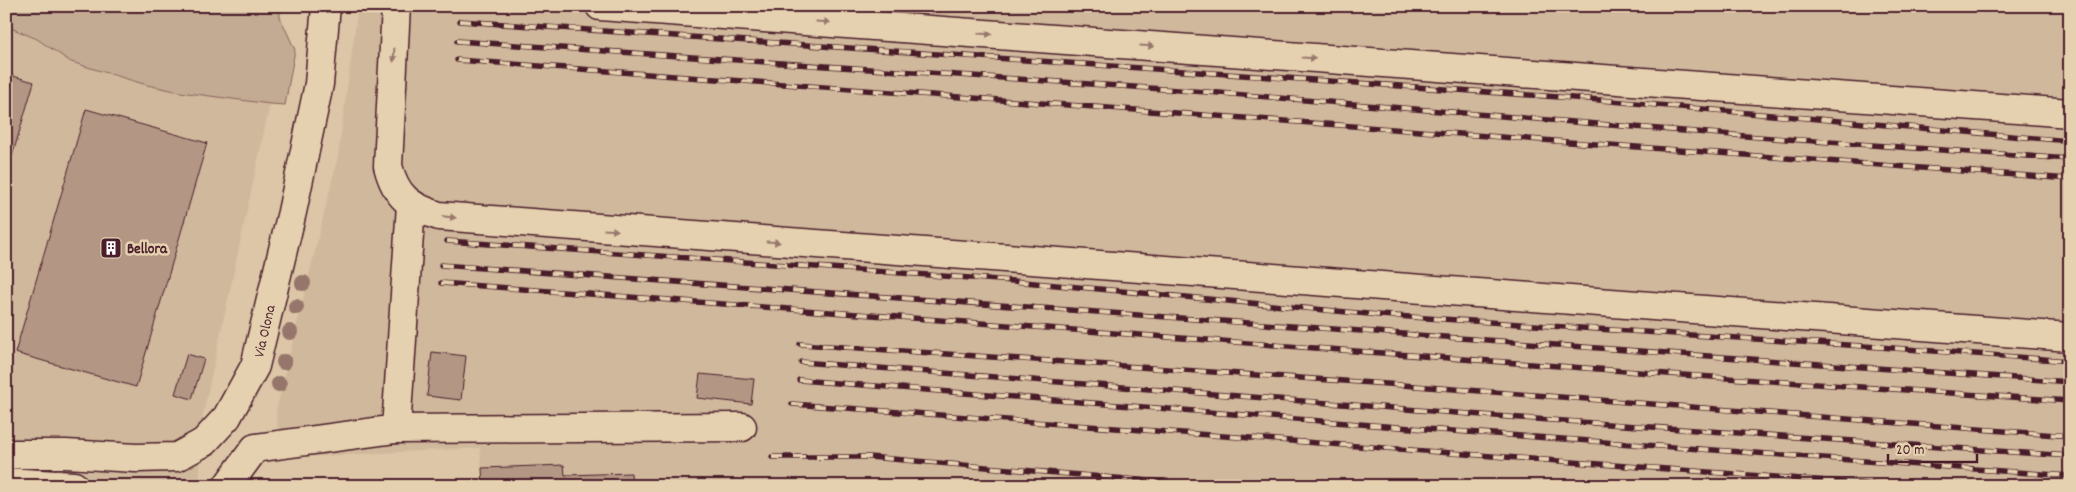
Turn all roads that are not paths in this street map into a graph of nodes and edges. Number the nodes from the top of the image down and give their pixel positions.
1 (326, 6) edge
2 (396, 6) edge
3 (600, 6) edge
4 (2070, 113) edge
5 (411, 204) junction
6 (2070, 337) edge
7 (742, 427) dead end
8 (396, 429) junction
9 (6, 454) edge
10 (6, 482) edge
11 (74, 486) edge
12 (227, 486) edge

1 - 9 street, Via Olona
2 -> 5 street
3 -> 4 street
5 -> 6 street
5 - 8 street
7 - 8 street
8 - 12 street
10 - 11 street

